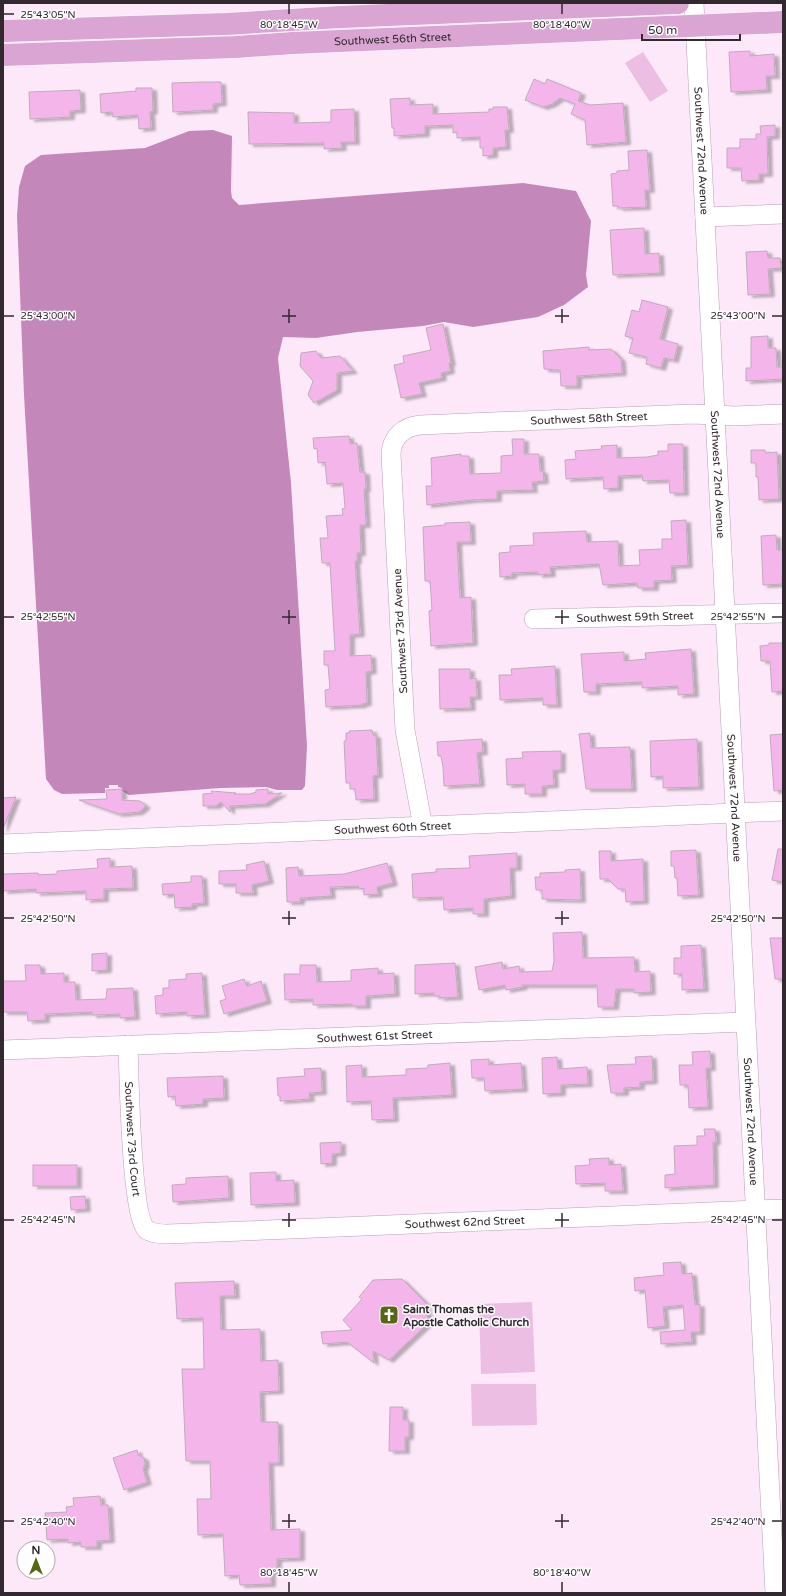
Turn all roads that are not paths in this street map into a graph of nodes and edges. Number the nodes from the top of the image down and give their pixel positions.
1 (678, 3) edge
2 (694, 3) edge
3 (783, 22) edge
4 (696, 26) junction
5 (3, 32) edge
6 (3, 56) edge
7 (783, 214) edge
8 (705, 217) junction
9 (715, 414) junction
10 (783, 414) edge
11 (398, 435) joint
12 (783, 613) edge
13 (725, 614) junction
14 (534, 619) dead end
15 (783, 811) edge
16 (735, 813) junction
17 (423, 827) junction
18 (3, 844) edge
19 (746, 1022) junction
20 (128, 1045) junction
21 (3, 1050) edge
22 (783, 1209) edge
23 (754, 1211) junction
24 (148, 1230) joint
25 (775, 1593) edge

1 - 5 main road
2 - 4 street, Southwest 72nd Avenue
3 - 4 main road, Southwest 56th Street
4 - 6 main road, Southwest 56th Street
4 - 8 street, Southwest 72nd Avenue
7 - 8 street
8 - 9 street, Southwest 72nd Avenue
9 - 10 street, Southwest 58th Street
9 - 11 street, Southwest 58th Street
9 - 13 street, Southwest 72nd Avenue
11 - 17 street, Southwest 73rd Avenue
12 - 13 street, Southwest 59th Street
13 - 14 street, Southwest 59th Street
13 - 16 street, Southwest 72nd Avenue
15 - 16 street, Southwest 60th Street
16 - 17 street, Southwest 60th Street
16 - 19 street, Southwest 72nd Avenue
17 - 18 street, Southwest 60th Street
19 - 20 street, Southwest 61st Street
19 - 23 street, Southwest 72nd Avenue
20 - 21 street, Southwest 61st Street
20 - 24 street, Southwest 73rd Court
22 - 23 street, Southwest 62nd Street
23 - 24 street, Southwest 62nd Street
23 - 25 street, Southwest 72nd Avenue

